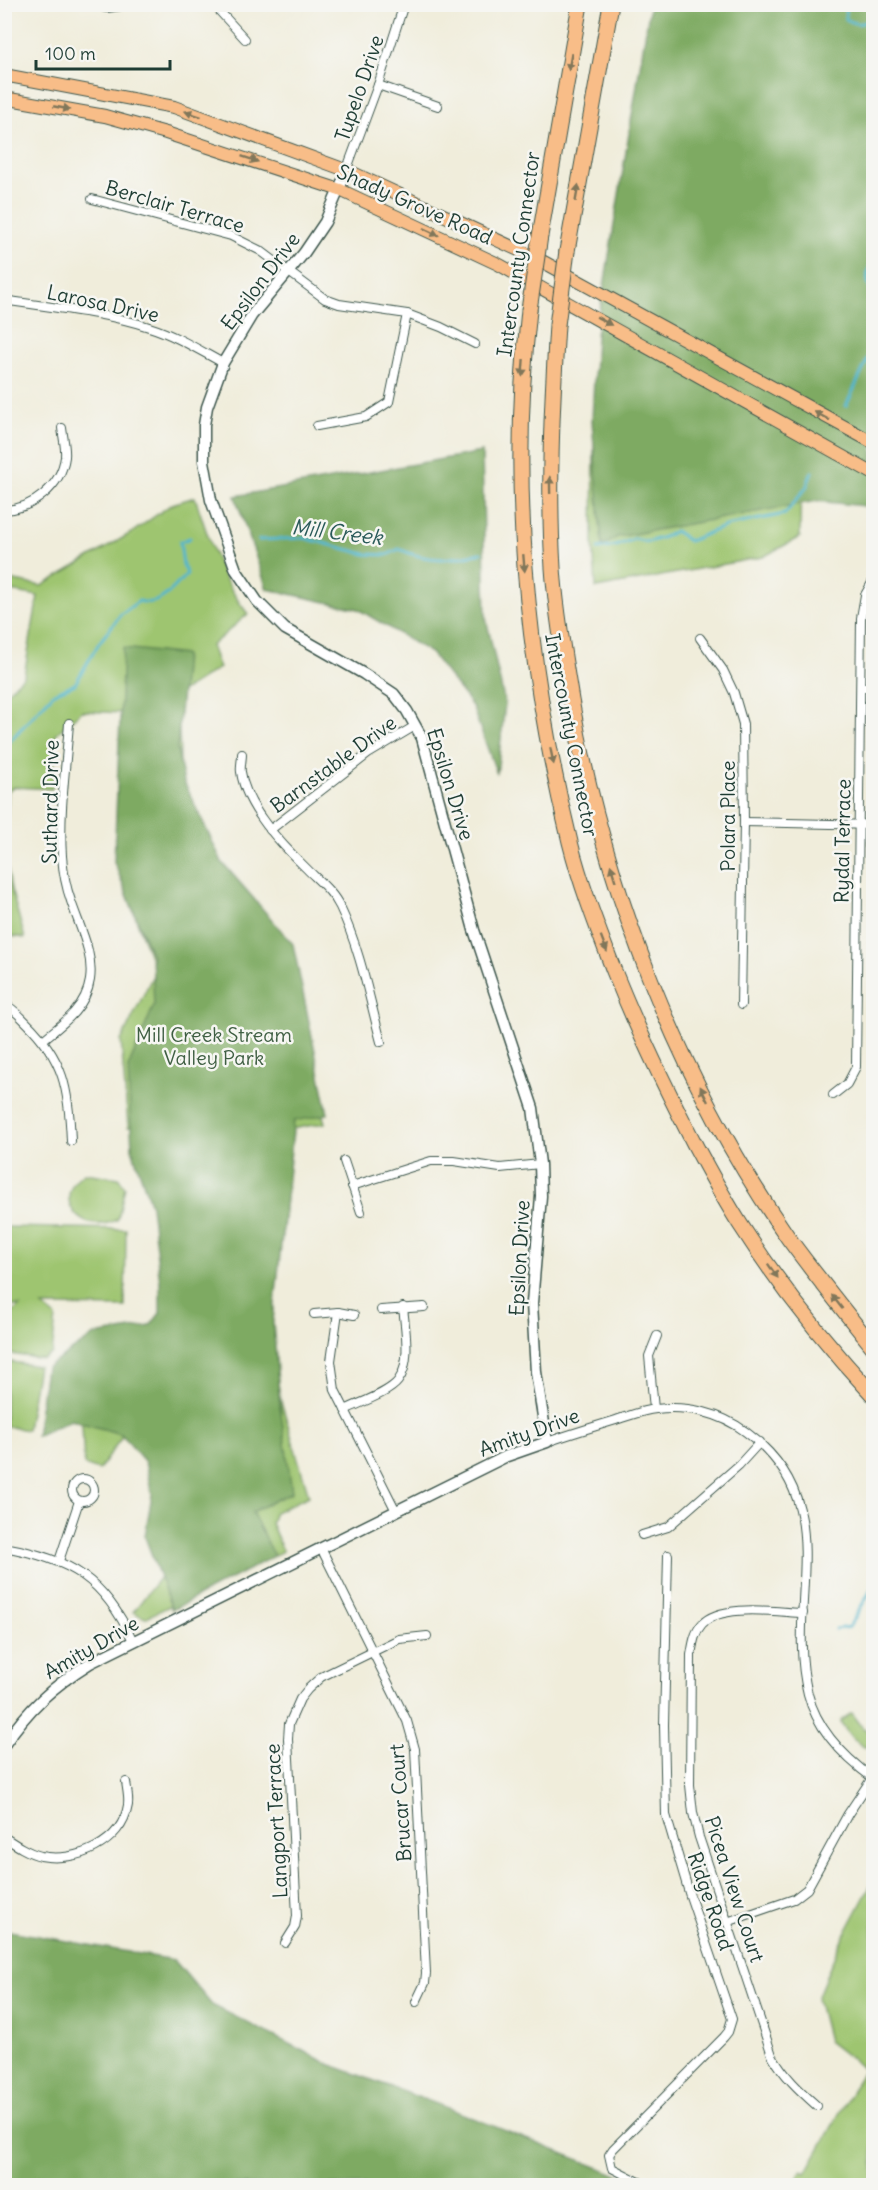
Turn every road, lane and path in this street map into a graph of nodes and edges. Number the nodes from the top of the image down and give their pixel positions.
1 (89, 4) edge
2 (135, 4) edge
3 (213, 4) edge
4 (404, 4) edge
5 (580, 4) edge
6 (611, 4) edge
7 (245, 39) dead end
8 (4, 75) edge
9 (378, 85) junction
10 (4, 98) edge
11 (438, 106) dead end
12 (343, 181) junction
13 (92, 199) dead end
14 (287, 273) junction
15 (4, 300) edge
16 (408, 314) junction
17 (475, 344) dead end
18 (224, 363) junction
19 (317, 426) dead end
20 (62, 428) dead end
21 (873, 443) edge
22 (873, 474) edge
23 (4, 510) edge
24 (873, 581) edge
25 (700, 638) dead end
26 (861, 687) junction
27 (873, 687) edge
28 (69, 723) dead end
29 (415, 726) junction
30 (242, 754) dead end
31 (744, 822) junction
32 (859, 825) junction
33 (873, 825) edge
34 (270, 830) junction
35 (4, 1004) edge
36 (741, 1005) dead end
37 (44, 1039) junction
38 (381, 1042) dead end
39 (833, 1095) dead end
40 (71, 1141) dead end
41 (344, 1161) dead end
42 (540, 1164) junction
43 (352, 1186) junction
44 (361, 1212) dead end
45 (404, 1307) junction
46 (424, 1307) dead end
47 (381, 1310) dead end
48 (338, 1312) junction
49 (314, 1314) dead end
50 (354, 1315) dead end
51 (657, 1336) dead end
52 (873, 1348) edge
53 (838, 1356) junction
54 (873, 1396) edge
55 (873, 1402) edge
56 (654, 1409) junction
57 (345, 1410) junction
58 (547, 1442) junction
59 (760, 1442) junction
60 (80, 1501) dead end
61 (396, 1511) junction
62 (642, 1535) dead end
63 (4, 1547) edge
64 (321, 1548) junction
65 (668, 1555) dead end
66 (58, 1560) junction
67 (803, 1613) junction
68 (427, 1636) dead end
69 (133, 1641) junction
70 (372, 1651) junction
71 (4, 1745) edge
72 (873, 1778) edge
73 (126, 1782) dead end
74 (4, 1837) edge
75 (727, 1922) junction
76 (285, 1943) dead end
77 (416, 2002) dead end
78 (817, 2106) dead end
79 (647, 2186) edge

1 - 2 street
3 - 7 street
4 - 9 street, Tupelo Drive
5 -> 53 highway, Intercounty Connector, bridge
52 -> 6 highway, Intercounty Connector, bridge
12 -> 8 main road, Shady Grove Road
9 - 11 street
9 - 12 street, Tupelo Drive
10 -> 12 main road, Shady Grove Road
12 - 14 street, Epsilon Drive
21 -> 12 main road, Shady Grove Road
12 -> 22 main road, Shady Grove Road
13 - 14 street, Berclair Terrace
14 - 16 street, Berclair Terrace
14 - 18 street, Epsilon Drive
15 - 18 street, Larosa Drive
16 - 17 street, Berclair Terrace
16 - 19 street
18 - 29 street, Epsilon Drive
20 - 23 street
24 - 26 street, Rydal Terrace
25 - 31 street, Polara Place
26 - 27 street
26 - 32 street, Rydal Terrace
28 - 37 street, Suthard Drive
29 - 34 street, Barnstable Drive
29 - 42 street, Epsilon Drive
30 - 34 street
31 - 32 street
31 - 36 street, Polara Place
32 - 33 street
32 - 39 street, Rydal Terrace
34 - 38 street
35 - 37 street
37 - 40 street
41 - 43 street
42 - 43 street
42 - 58 street, Epsilon Drive
43 - 44 street
45 - 46 street
45 - 47 street
45 - 57 street
48 - 49 street
48 - 50 street
48 - 57 street
51 - 56 street
53 - 54 highway, Intercounty Connector
53 - 55 highway
56 - 58 street, Amity Drive
56 - 59 street, Amity Drive
57 - 61 street
58 - 61 street, Amity Drive
59 - 62 street
59 - 67 street, Amity Drive
60 - 66 street
61 - 64 street, Amity Drive
63 - 66 street
64 - 69 street, Amity Drive
64 - 70 street, Brucar Court
65 - 79 street, Ridge Road
66 - 69 street
67 - 72 street, Amity Drive
67 - 75 street, Picea View Court
68 - 70 street, Langport Terrace
69 - 71 street, Amity Drive
70 - 76 street, Langport Terrace
70 - 77 street, Brucar Court
72 - 75 street
73 - 74 street
75 - 78 street, Picea View Court

